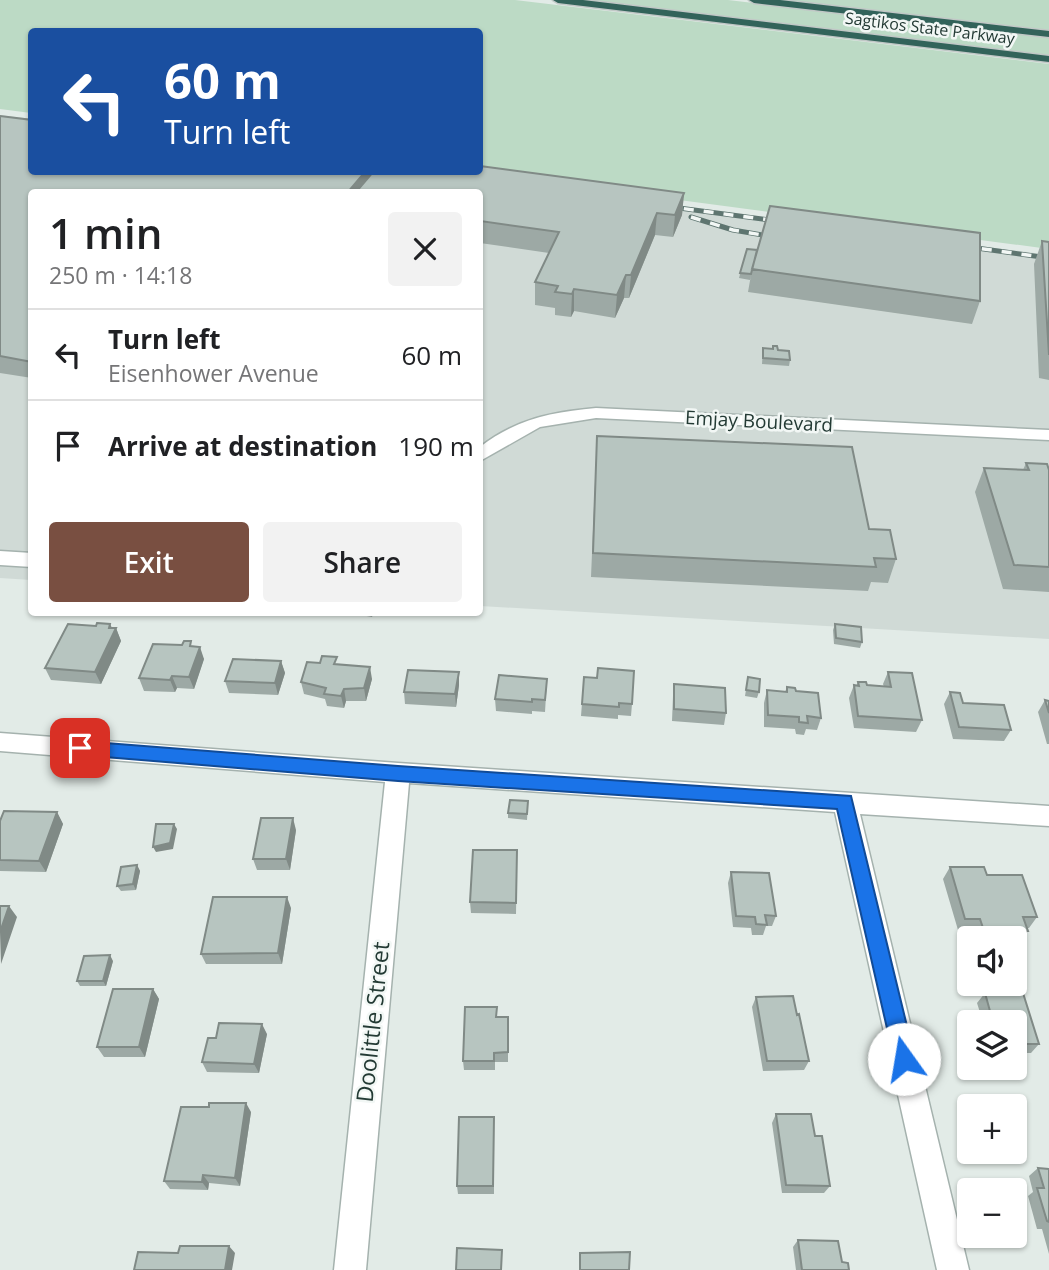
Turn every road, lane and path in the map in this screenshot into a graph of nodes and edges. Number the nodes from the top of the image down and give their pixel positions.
1 (558, 0) edge
2 (754, 0) edge
3 (1049, 33) edge
4 (1049, 59) edge
5 (1049, 435) edge
6 (483, 453) edge
7 (0, 558) edge
8 (28, 560) edge
9 (0, 742) edge
10 (398, 773) junction
11 (845, 802) junction
12 (1049, 816) edge
13 (350, 1270) edge
14 (953, 1270) edge

1 - 4 highway, Sagtikos State Parkway
2 - 3 highway, Sagtikos State Parkway
5 - 6 street, Emjay Boulevard
7 - 8 street
9 - 10 street
10 - 11 street
10 - 13 street, Doolittle Street
11 - 12 street
11 - 14 street

